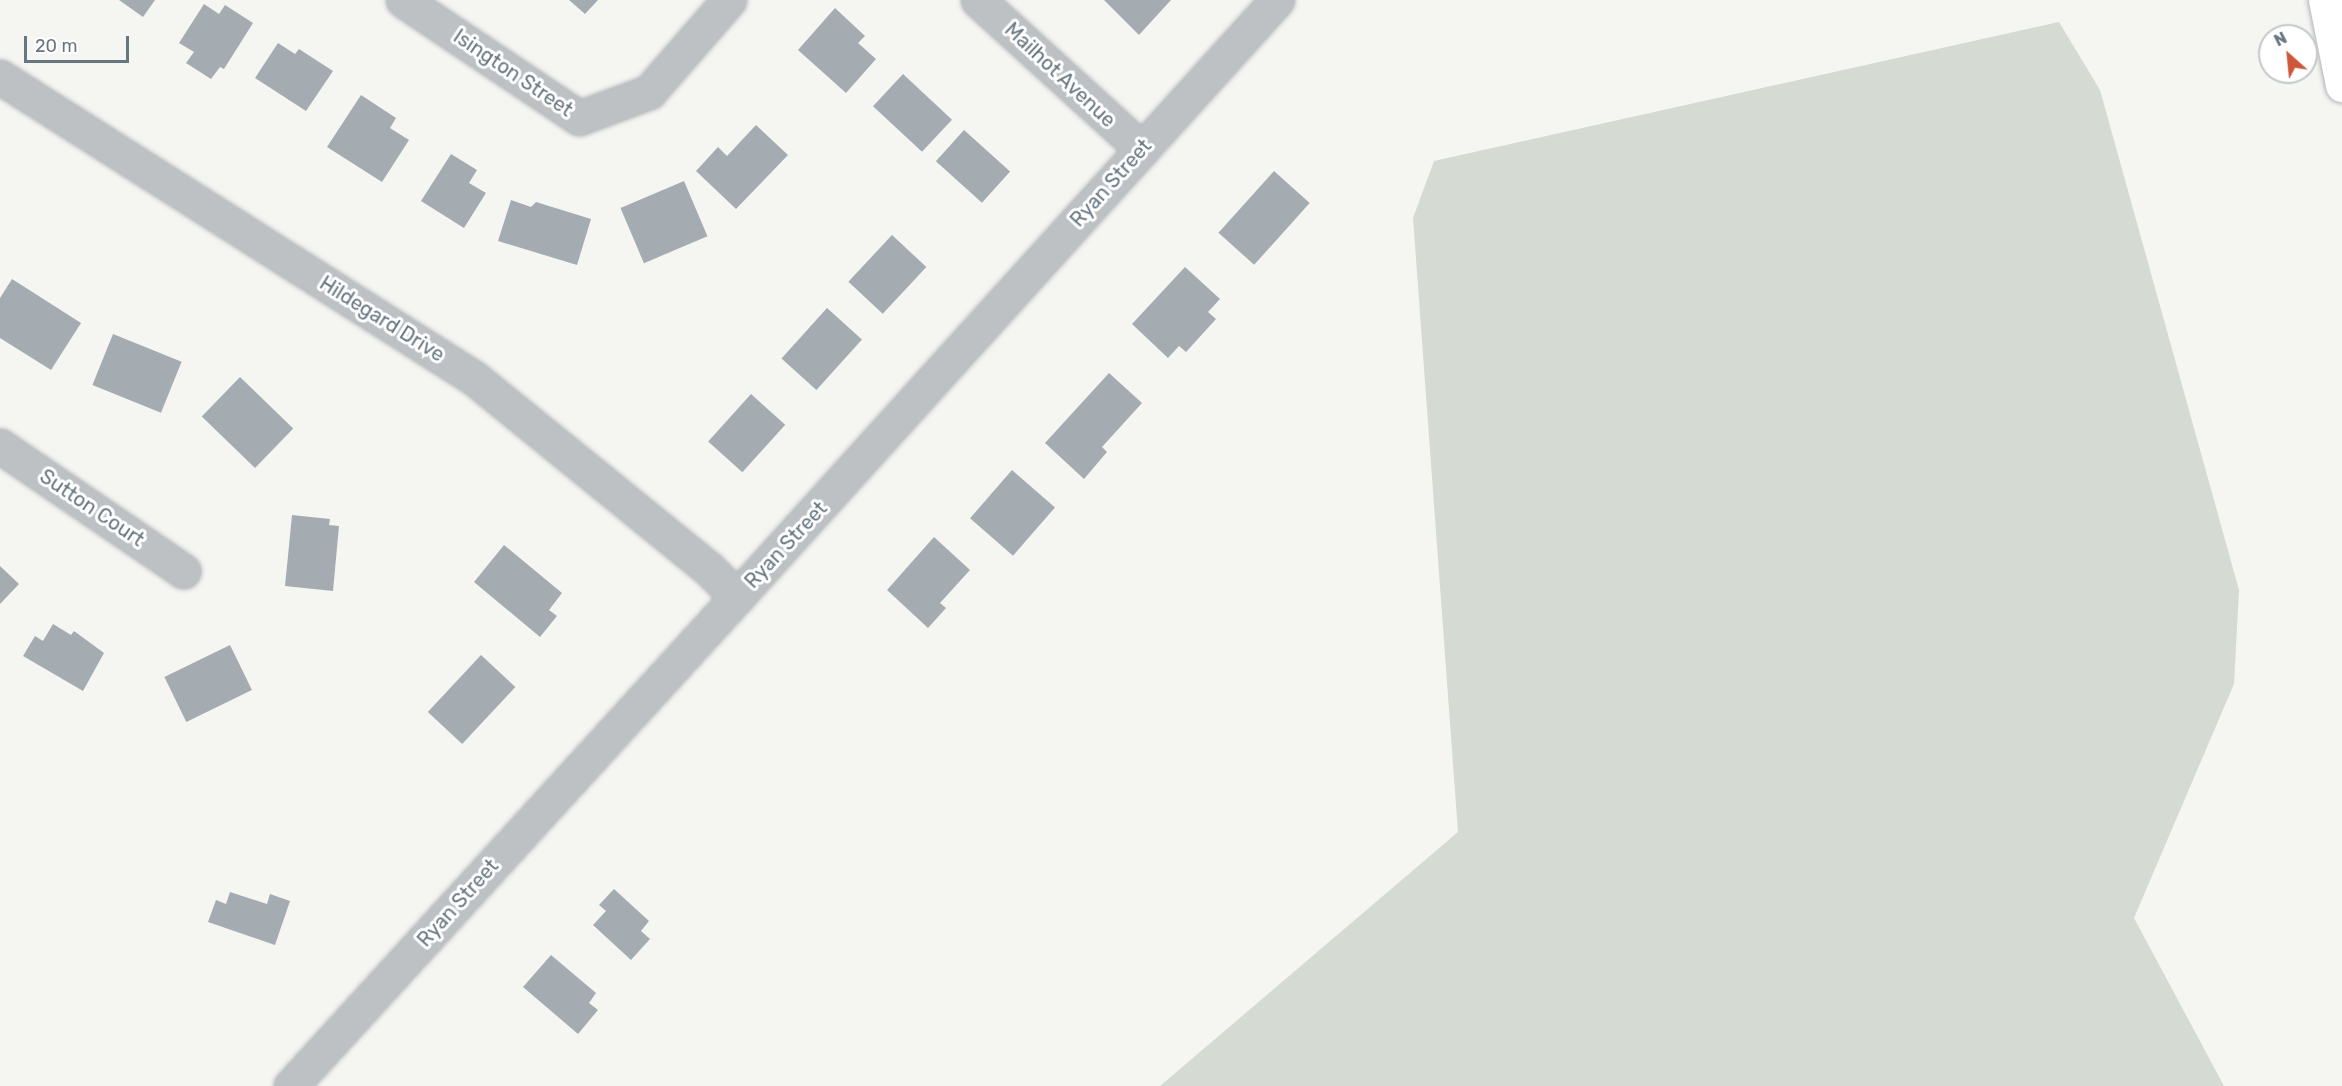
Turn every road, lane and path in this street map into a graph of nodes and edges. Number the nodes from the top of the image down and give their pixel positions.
1 (403, 0) edge
2 (729, 0) edge
3 (978, 0) edge
4 (1277, 0) edge
5 (2325, 0) edge
6 (0, 77) edge
7 (2342, 85) edge
8 (1142, 149) junction
9 (0, 446) edge
10 (183, 571) dead end
11 (737, 597) junction
12 (291, 1086) edge

1 - 2 street, Isington Street
3 - 8 street, Mailhot Avenue
4 - 8 street, Ryan Street
5 - 7 highway
6 - 11 street, Hildegard Drive
8 - 11 street, Ryan Street
9 - 10 street, Sutton Court
11 - 12 street, Ryan Street

